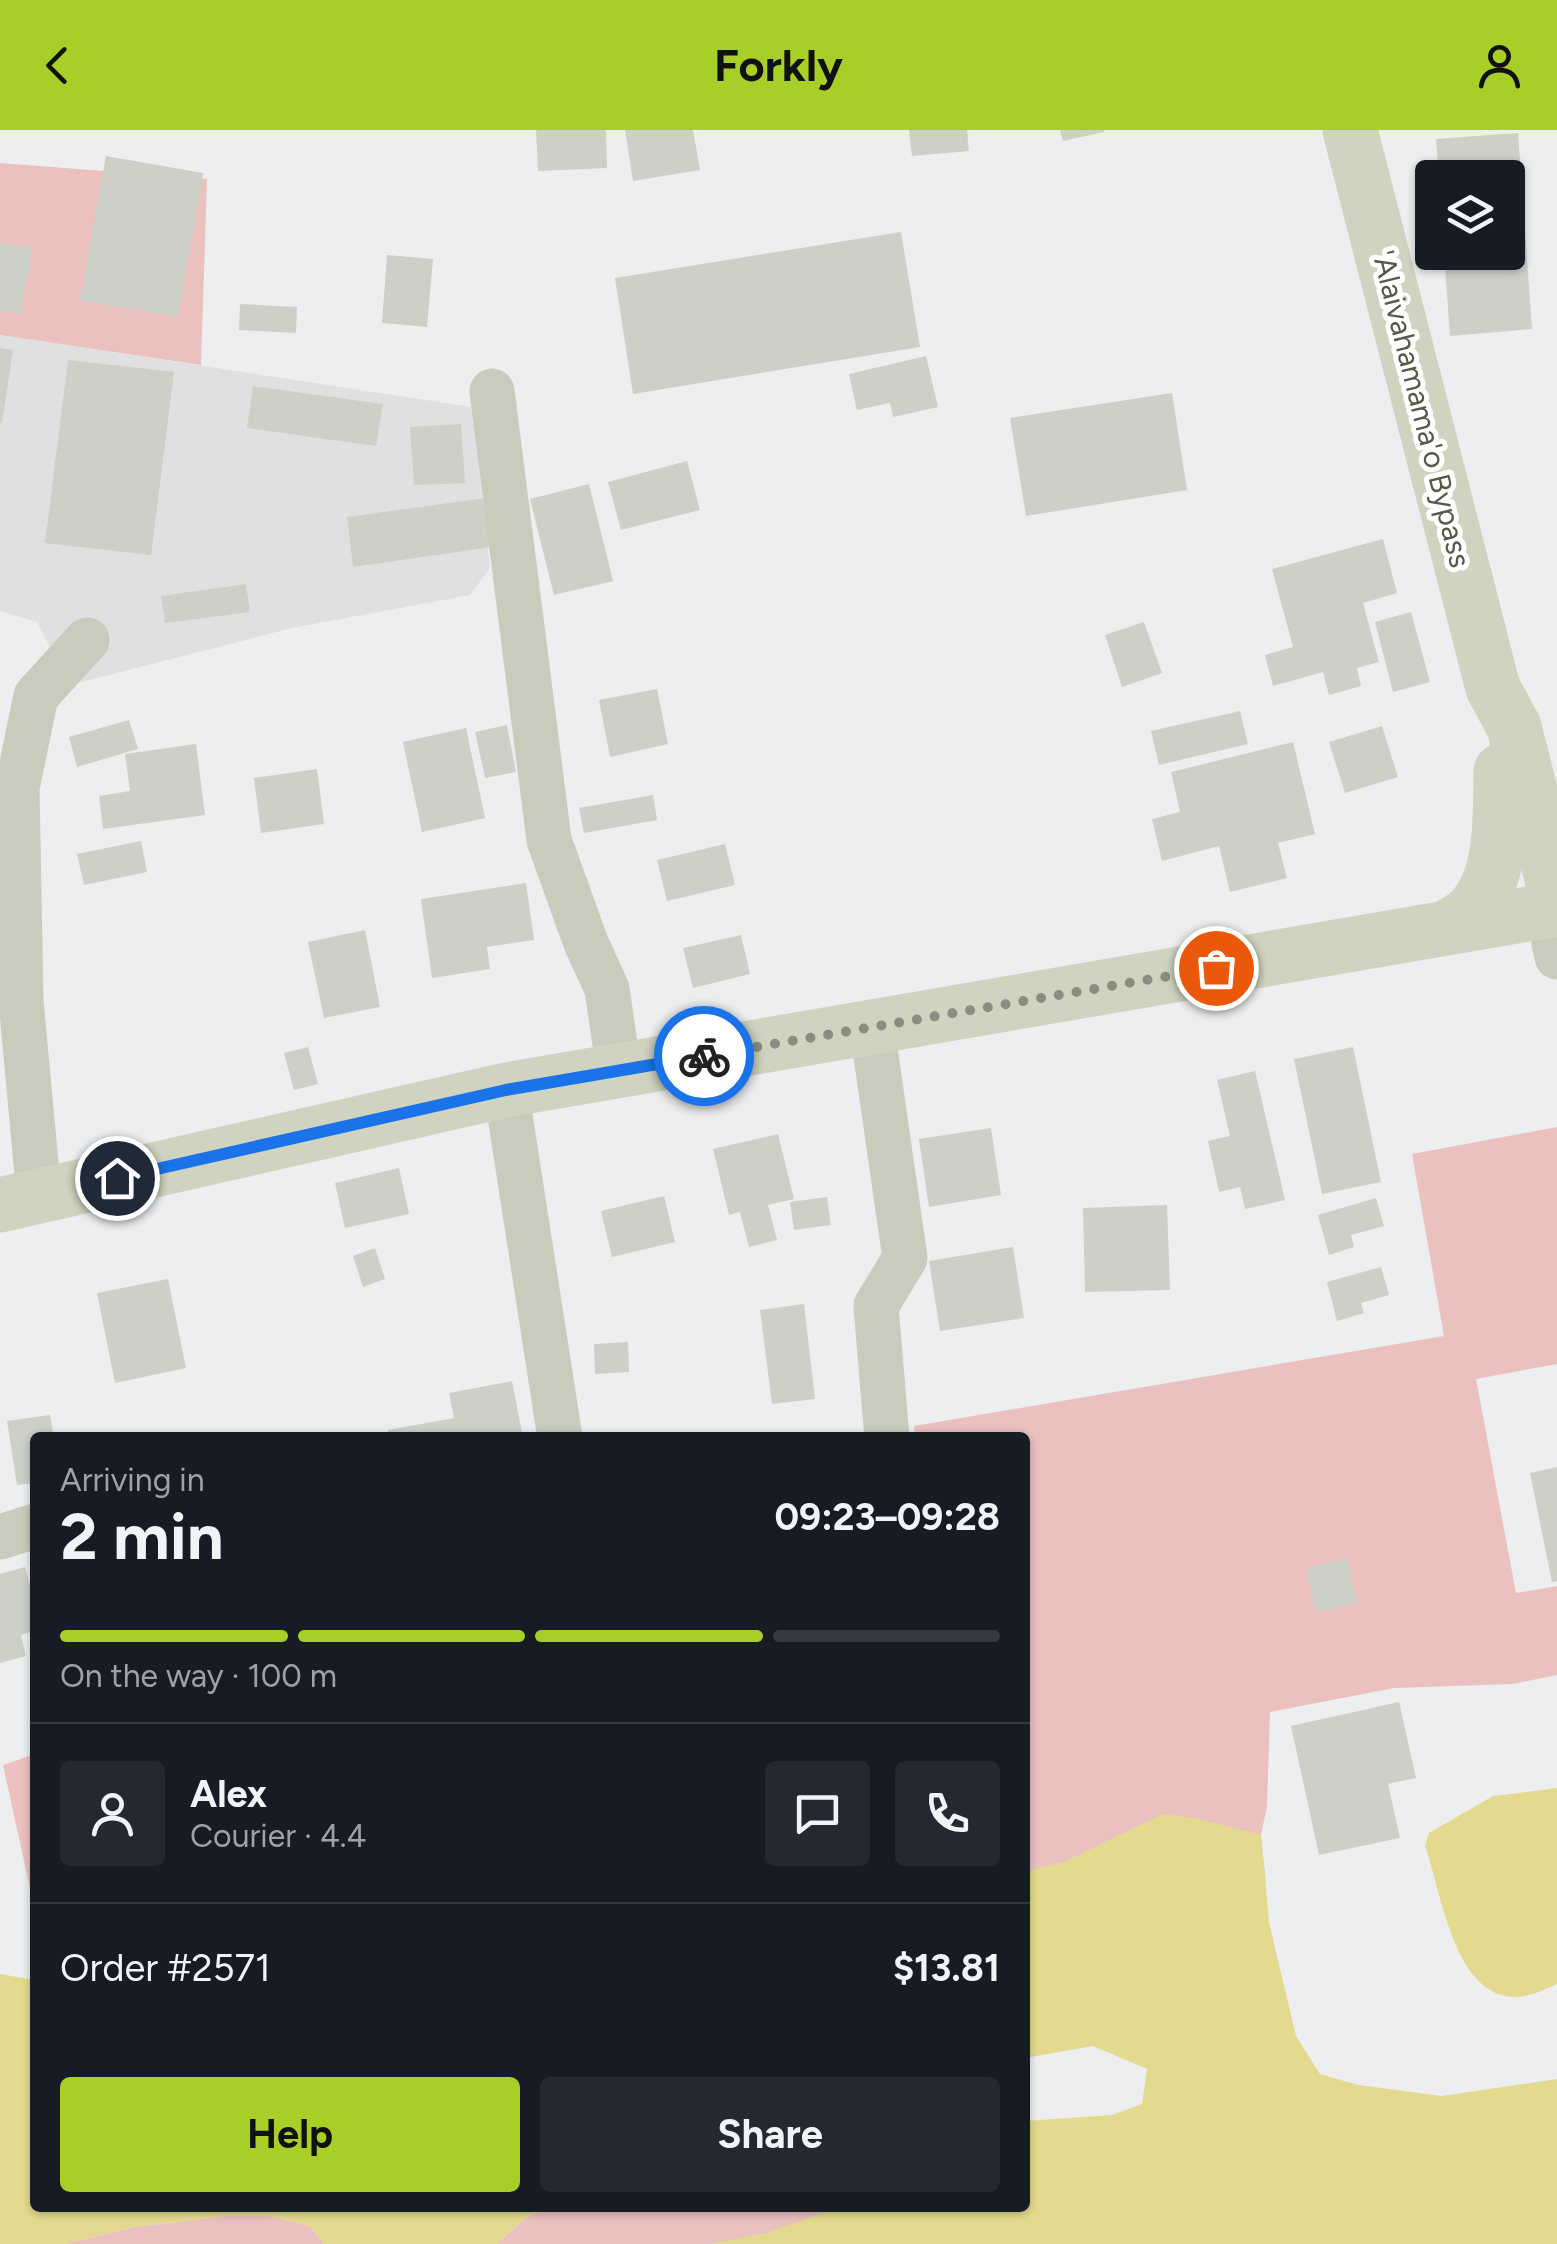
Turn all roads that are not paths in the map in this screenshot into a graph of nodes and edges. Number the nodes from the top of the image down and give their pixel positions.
1 (1350, 130) edge
2 (492, 391) dead end
3 (87, 640) dead end
4 (1493, 688) junction
5 (1501, 771) junction
6 (1552, 924) edge
7 (1446, 928) junction
8 (872, 1028) junction
9 (619, 1071) junction
10 (506, 1090) junction
11 (20, 1201) edge
12 (559, 1432) edge
13 (886, 1432) edge
14 (30, 1528) edge
15 (0, 1537) edge

1 - 4 main road, 'Alaivahamama'o Bypass
2 - 9 street
3 - 11 street
4 - 5 main road, 'Alaivahamama'o Bypass
4 - 6 main road, 'Alaivahamama'o Bypass
5 - 6 main road, 'Alaivahamama'o Bypass
5 - 7 main road
6 - 7 main road
7 - 8 main road
8 - 9 main road
8 - 13 street
9 - 10 main road
10 - 11 main road
10 - 12 street
14 - 15 street

